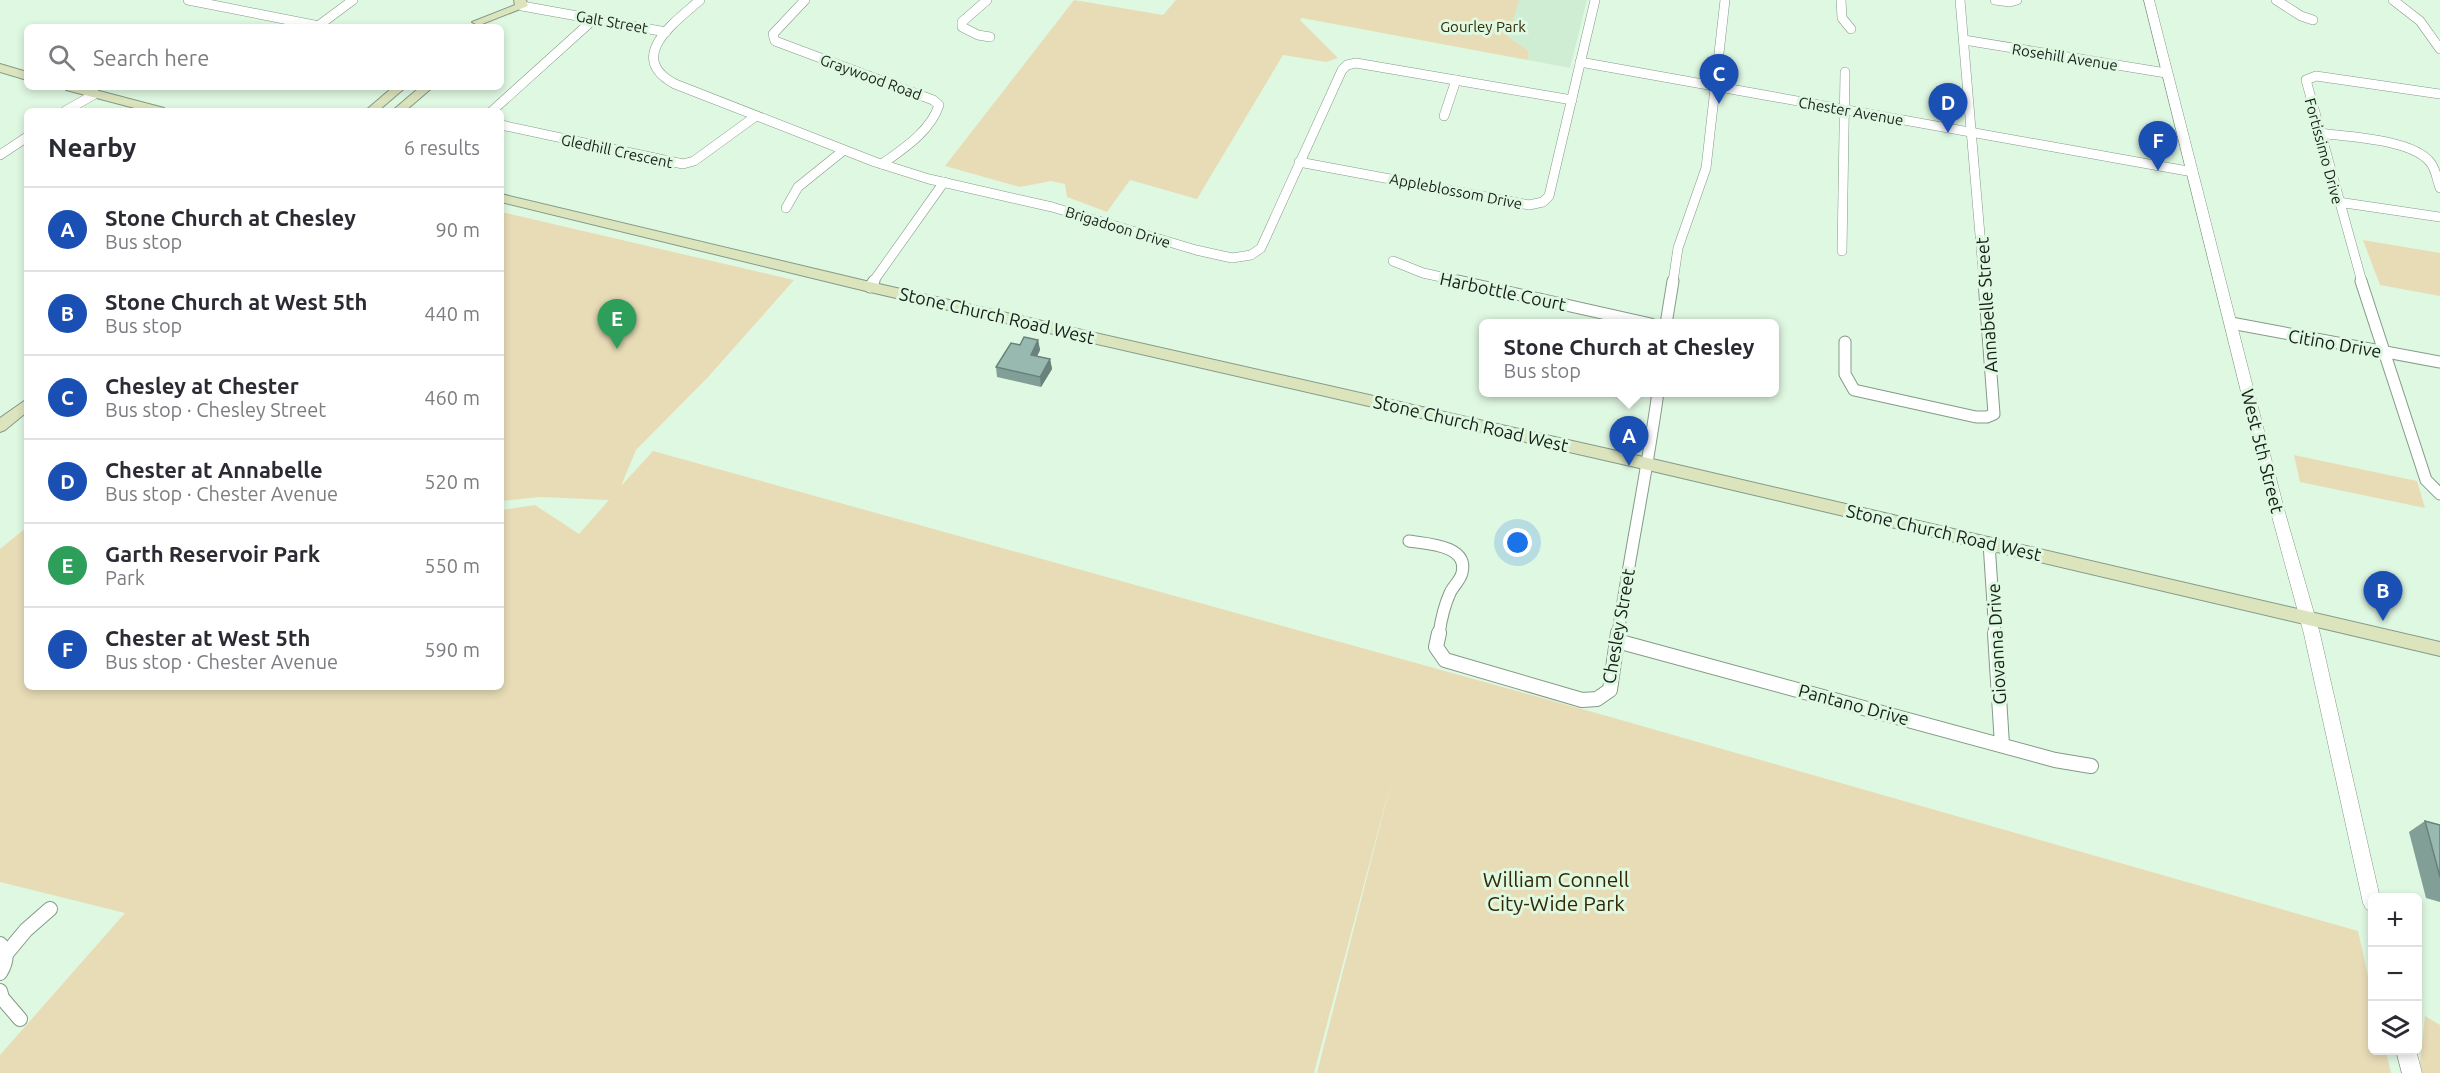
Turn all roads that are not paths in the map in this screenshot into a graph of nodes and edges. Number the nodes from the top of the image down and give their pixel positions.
1 (188, 0) edge
2 (353, 0) edge
3 (506, 0) edge
4 (700, 0) edge
5 (806, 0) edge
6 (987, 0) edge
7 (1595, 0) edge
8 (1725, 0) edge
9 (1841, 0) edge
10 (1960, 0) edge
11 (1995, 0) edge
12 (2017, 0) edge
13 (2149, 0) edge
14 (2276, 0) edge
15 (2393, 0) edge
16 (524, 2) edge
17 (594, 19) junction
18 (2313, 20) dead end
19 (311, 24) edge
20 (323, 24) edge
21 (476, 24) edge
22 (477, 24) edge
23 (501, 24) edge
24 (1851, 29) dead end
25 (666, 32) junction
26 (990, 37) dead end
27 (1964, 40) junction
28 (2440, 49) edge
29 (1580, 62) junction
30 (0, 68) edge
31 (1845, 72) dead end
32 (2166, 74) junction
33 (24, 75) edge
34 (1456, 80) junction
35 (1716, 87) junction
36 (81, 90) edge
37 (396, 90) edge
38 (416, 90) edge
39 (422, 90) edge
40 (95, 94) junction
41 (2440, 94) edge
42 (1572, 100) junction
43 (70, 108) edge
44 (149, 108) edge
45 (375, 108) edge
46 (400, 108) edge
47 (401, 108) edge
48 (495, 108) edge
49 (1845, 111) junction
50 (756, 116) junction
51 (1444, 116) dead end
52 (504, 126) edge
53 (1973, 133) junction
54 (2319, 133) junction
55 (24, 138) edge
56 (844, 150) junction
57 (0, 154) edge
58 (1299, 162) junction
59 (882, 164) junction
60 (2193, 172) junction
61 (944, 182) junction
62 (2440, 188) edge
63 (504, 199) edge
64 (2338, 202) junction
65 (786, 208) dead end
66 (2440, 217) edge
67 (1842, 251) dead end
68 (1393, 261) dead end
69 (870, 287) junction
70 (1629, 319) edge
71 (1667, 319) edge
72 (2231, 323) junction
73 (1845, 342) dead end
74 (2386, 352) junction
75 (2440, 362) edge
76 (1657, 397) edge
77 (24, 406) edge
78 (0, 426) edge
79 (1648, 464) junction
80 (2440, 494) edge
81 (1409, 541) dead end
82 (1989, 543) junction
83 (2307, 616) junction
84 (1617, 641) junction
85 (2440, 649) edge
86 (2002, 745) junction
87 (2091, 766) dead end
88 (2371, 893) edge
89 (50, 909) dead end
90 (2, 946) edge
91 (0, 973) edge
92 (1, 995) edge
93 (20, 1019) dead end
94 (2407, 1055) edge
95 (2412, 1073) edge

1 - 19 street
2 - 20 street
3 - 21 main road
4 - 25 street, Brigadoon Drive
5 - 59 street, Graywood Road
6 - 26 street
7 - 29 street, Appleblossom Drive
8 - 35 street
9 - 24 street
10 - 27 street, Annabelle Street
11 - 12 street
13 - 32 street, West 5th Street
14 - 18 street
15 - 28 street
16 - 17 street, Galt Street
16 - 22 main road
16 - 23 main road
17 - 25 street, Galt Street
17 - 48 street
25 - 50 street, Brigadoon Drive
27 - 32 street, Rosehill Avenue
27 - 53 street, Annabelle Street
29 - 35 street, Chester Avenue
29 - 42 street, Appleblossom Drive
30 - 33 main road
31 - 49 street
32 - 60 street, West 5th Street
34 - 42 street, Brigadoon Drive
34 - 51 street
34 - 58 street, Brigadoon Drive
35 - 49 street, Chester Avenue
35 - 71 street
36 - 40 main road
37 - 45 main road
38 - 46 main road
39 - 47 main road
40 - 43 street
40 - 44 main road
41 - 54 street, Fortissimo Drive
42 - 58 street, Appleblossom Drive
49 - 53 street, Chester Avenue
49 - 67 street
50 - 52 street, Gledhill Crescent
50 - 56 street, Brigadoon Drive
53 - 60 street, Chester Avenue
53 - 73 street, Annabelle Street
54 - 62 street
54 - 64 street, Fortissimo Drive
55 - 57 street
56 - 59 street, Brigadoon Drive
56 - 65 street
58 - 61 street, Brigadoon Drive
59 - 61 street, Brigadoon Drive
60 - 72 street, West 5th Street
61 - 69 street
63 - 69 main road, Stone Church Road West
64 - 66 street
64 - 74 street, Fortissimo Drive
68 - 70 street, Harbottle Court
69 - 79 main road, Stone Church Road West
72 - 74 street, Citino Drive
72 - 83 street, West 5th Street
74 - 75 street, Citino Drive
74 - 80 street, Fortissimo Drive
76 - 79 street, Chesley Street
77 - 78 main road
79 - 82 main road, Stone Church Road West
79 - 84 street, Chesley Street
81 - 84 street, Chesley Street
82 - 83 main road, Stone Church Road West
82 - 86 street, Giovanna Drive
83 - 85 main road, Stone Church Road West
83 - 88 street, West 5th Street
84 - 86 street, Pantano Drive
86 - 87 street, Pantano Drive
89 - 90 street
90 - 91 street
92 - 93 street
94 - 95 street

